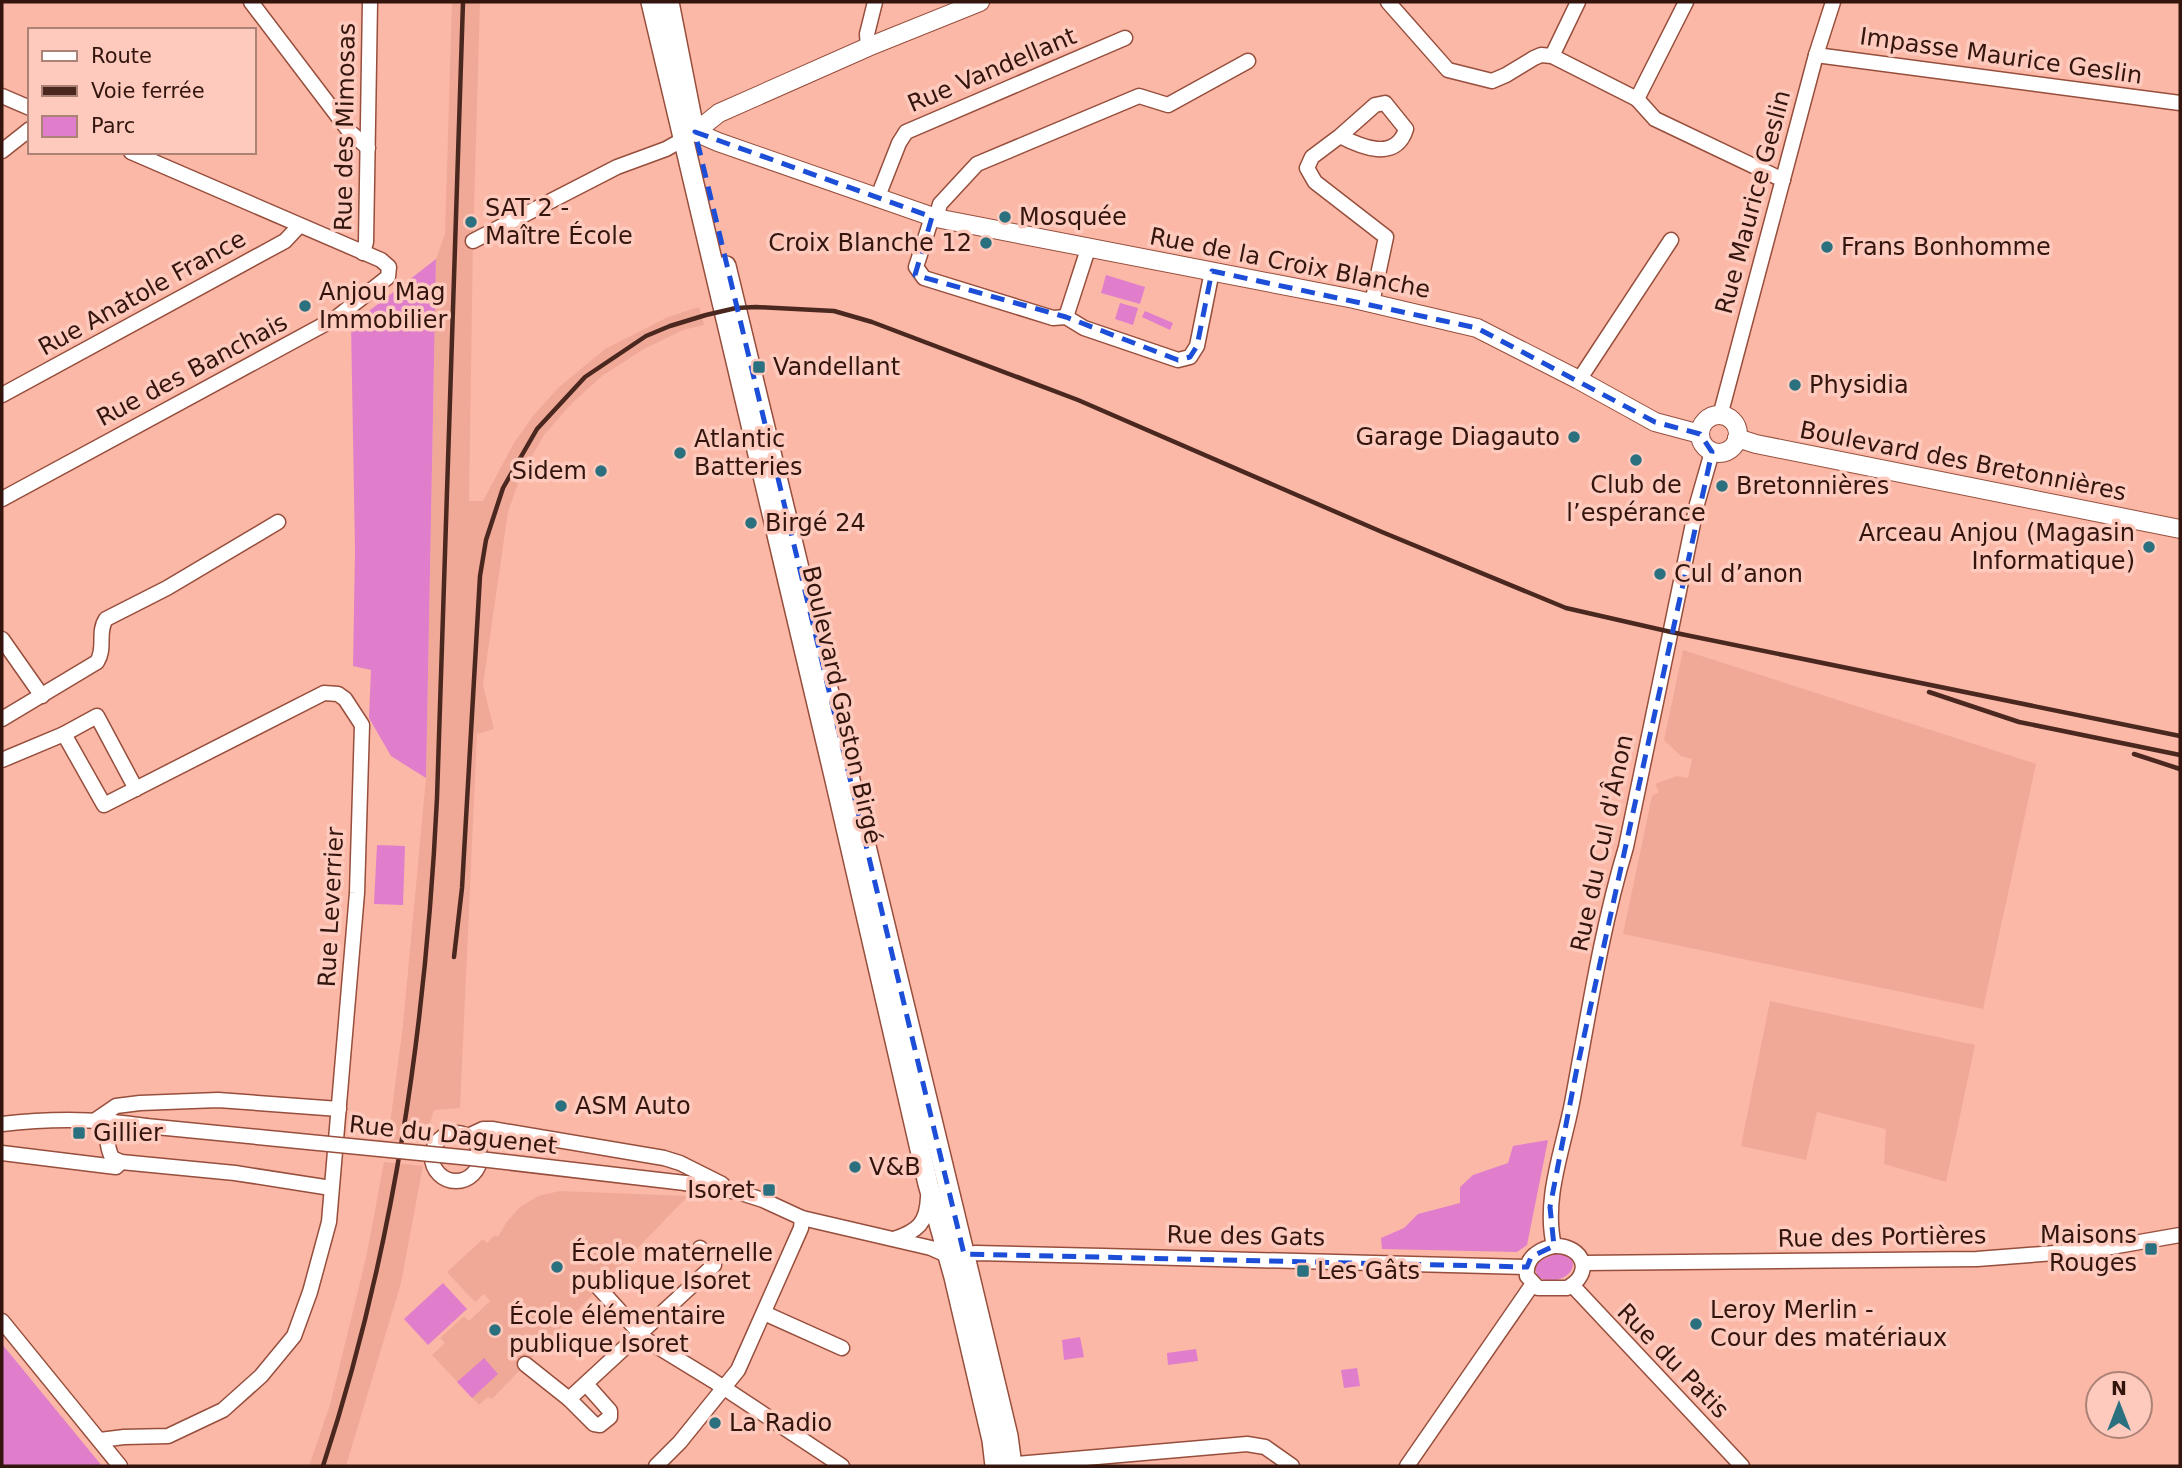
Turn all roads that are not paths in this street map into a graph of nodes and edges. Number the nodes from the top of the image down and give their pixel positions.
1 (251, 2) edge
2 (370, 2) edge
3 (651, 2) edge
4 (669, 2) edge
5 (875, 2) edge
6 (980, 2) edge
7 (1388, 2) edge
8 (1578, 2) edge
9 (1686, 2) edge
10 (1833, 2) edge
11 (1125, 38) dead end
12 (868, 47) junction
13 (1816, 55) junction
14 (1552, 56) junction
15 (1248, 61) dead end
16 (2, 96) edge
17 (1637, 99) junction
18 (2180, 103) edge
19 (28, 107) edge
20 (28, 131) edge
21 (689, 136) junction
22 (1340, 136) dead end
23 (368, 148) junction
24 (2, 151) edge
25 (136, 154) edge
26 (1783, 180) junction
27 (877, 199) junction
28 (934, 217) junction
29 (299, 226) junction
30 (1671, 240) dead end
31 (473, 241) dead end
32 (1088, 249) junction
33 (363, 253) junction
34 (1212, 271) junction
35 (1372, 303) junction
36 (1066, 317) junction
37 (1579, 380) junction
38 (2, 395) edge
39 (1720, 415) junction
40 (1700, 433) junction
41 (1737, 438) junction
42 (1712, 452) junction
43 (2, 499) edge
44 (278, 522) dead end
45 (2180, 529) edge
46 (2, 639) edge
47 (42, 696) junction
48 (2, 719) edge
49 (64, 734) junction
50 (2, 760) edge
51 (136, 789) junction
52 (339, 1108) junction
53 (105, 1120) junction
54 (2, 1125) edge
55 (468, 1136) dead end
56 (2, 1153) edge
57 (121, 1162) junction
58 (928, 1184) junction
59 (331, 1188) junction
60 (738, 1192) junction
61 (802, 1218) junction
62 (2180, 1235) edge
63 (892, 1239) junction
64 (1554, 1246) junction
65 (700, 1248) dead end
66 (957, 1255) junction
67 (1583, 1263) junction
68 (1527, 1267) junction
69 (1532, 1284) junction
70 (1572, 1285) junction
71 (598, 1288) dead end
72 (764, 1313) junction
73 (2, 1321) edge
74 (640, 1335) junction
75 (842, 1348) dead end
76 (525, 1364) dead end
77 (586, 1384) junction
78 (724, 1388) junction
79 (569, 1399) junction
80 (100, 1440) junction
81 (1118, 1455) junction
82 (1270, 1460) edge
83 (837, 1465) edge
84 (120, 1466) edge
85 (656, 1466) edge
86 (1004, 1466) edge
87 (1135, 1466) edge
88 (1292, 1466) edge
89 (1407, 1466) edge
90 (1742, 1466) edge

1 - 23 street
2 - 23 street, Rue des Mimosas
3 - 21 main road, Boulevard Gaston Birgé
4 - 21 main road, Boulevard Gaston Birgé
5 - 12 street
6 - 12 street
7 - 14 street
8 - 14 street
9 - 17 street
10 - 13 street, Rue Maurice Geslin
11 - 27 street, Rue Vandellant
12 - 21 street
13 - 18 street, Impasse Maurice Geslin
13 - 26 street, Rue Maurice Geslin
14 - 17 street
15 - 28 street
16 - 19 street
17 - 26 street
20 - 24 street
21 - 27 street, Rue de la Croix Blanche
21 - 31 street
21 - 58 main road, Boulevard Gaston Birgé
21 - 66 main road, Boulevard Gaston Birgé
22 - 35 street
23 - 33 street, Rue des Mimosas
25 - 29 street
26 - 39 street, Rue Maurice Geslin
27 - 28 street, Rue de la Croix Blanche
28 - 32 street, Rue de la Croix Blanche
28 - 36 street
29 - 33 street
29 - 38 street, Rue Anatole France
30 - 37 street
32 - 34 street, Rue de la Croix Blanche
32 - 36 street
33 - 43 street, Rue des Banchais
34 - 35 street, Rue de la Croix Blanche
34 - 36 street
35 - 37 street, Rue de la Croix Blanche
37 - 40 street, Rue de la Croix Blanche
39 - 40 street
39 - 41 street
40 - 42 street
41 - 42 street
41 - 45 street, Boulevard des Bretonnières
42 - 64 street, Rue du Cul d'Ânon
44 - 47 street
46 - 47 street
47 - 48 street
49 - 50 street
49 - 51 street
49 - 51 street
51 - 52 street, Rue Leverrier
52 - 53 street
52 - 59 street, Rue Leverrier
53 - 54 street, Rue du Daguenet
53 - 57 street
53 - 60 street, Rue du Daguenet, bridge
55 - 60 street
56 - 57 street
57 - 59 street
58 - 63 street
58 - 66 main road, Boulevard Gaston Birgé
59 - 80 street, Rue Leverrier
60 - 61 street, Rue du Daguenet
61 - 63 street, Rue du Daguenet
61 - 72 street
62 - 67 street, Rue des Portières
63 - 66 street, Rue du Daguenet
64 - 67 street
64 - 68 street
65 - 74 street
66 - 68 street, Rue des Gats
66 - 86 main road, Boulevard Gaston Birgé
67 - 70 street
68 - 69 street
69 - 70 street
69 - 89 street
70 - 90 street, Rue du Patis
71 - 74 street
72 - 75 street
72 - 78 street
73 - 80 street
74 - 77 street
74 - 78 street
76 - 79 street
77 - 79 street
77 - 79 street
78 - 83 street
78 - 85 street
80 - 84 street
81 - 82 street
81 - 86 street
81 - 87 street
82 - 88 street

